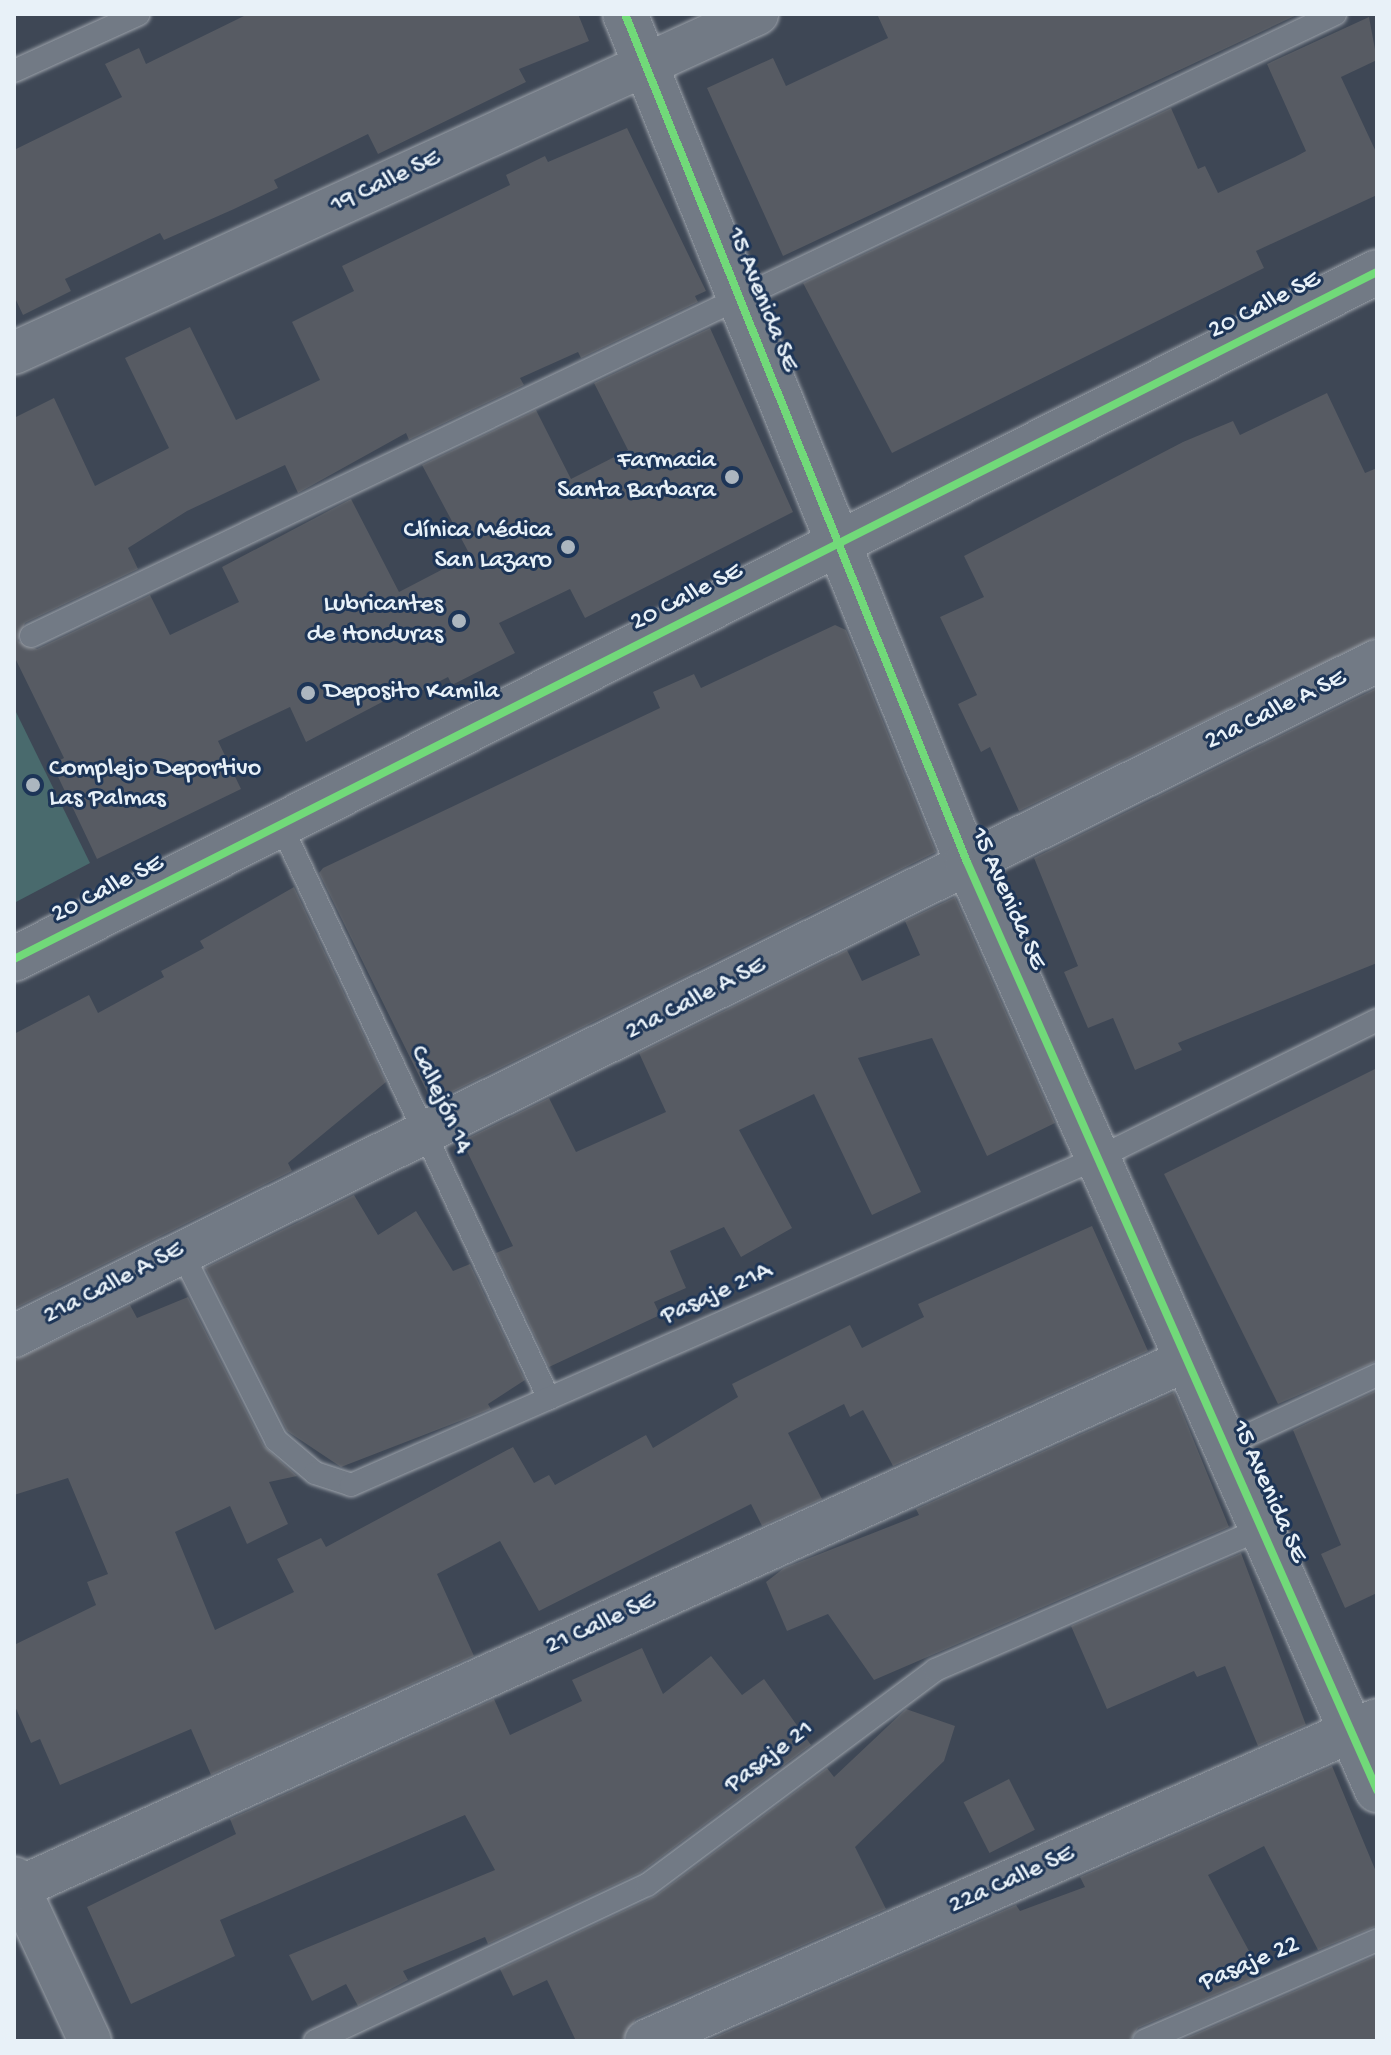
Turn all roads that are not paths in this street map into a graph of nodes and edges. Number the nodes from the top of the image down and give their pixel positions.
1 (139, 14) edge
2 (625, 14) edge
3 (757, 14) edge
4 (1335, 14) edge
5 (645, 65) junction
6 (14, 71) edge
7 (1377, 272) edge
8 (738, 298) junction
9 (14, 353) edge
10 (837, 544) junction
11 (31, 636) dead end
12 (1377, 661) edge
13 (281, 825) junction
14 (967, 862) junction
15 (14, 959) edge
16 (1377, 1020) edge
17 (427, 1137) junction
18 (1102, 1156) junction
19 (180, 1249) junction
20 (14, 1336) edge
21 (1187, 1360) junction
22 (1377, 1375) edge
23 (549, 1399) junction
24 (1224, 1446) junction
25 (1263, 1528) junction
26 (1364, 1726) edge
27 (1377, 1790) edge
28 (15, 1885) edge
29 (1377, 1940) edge
30 (90, 2041) edge
31 (315, 2041) edge
32 (646, 2041) edge
33 (1144, 2041) edge

1 - 6 lane
2 - 5 street, 15 Avenida SE
3 - 5 street, 19 Calle SE
4 - 8 lane
5 - 8 street, 15 Avenida SE
5 - 9 street, 19 Calle SE
7 - 10 street, 20 Calle SE
8 - 10 street, 15 Avenida SE
8 - 11 lane
10 - 13 street, 20 Calle SE
10 - 14 street, 15 Avenida SE
12 - 14 street, 21a Calle A SE
13 - 15 street, 20 Calle SE
13 - 17 lane, Callejón 14
14 - 17 street, 21a Calle A SE
14 - 18 street, 15 Avenida SE
16 - 18 lane, Pasaje 21A
17 - 19 street, 21a Calle A SE
17 - 23 lane, Callejón 14
18 - 21 street, 15 Avenida SE
18 - 23 lane, Pasaje 21A
19 - 20 street, 21a Calle A SE
19 - 23 lane, Pasaje 21A
21 - 24 street, 15 Avenida SE
21 - 28 street, 21 Calle SE
22 - 24 lane
24 - 25 street, 15 Avenida SE
25 - 26 street, 15 Avenida SE
25 - 31 lane, Pasaje 21
26 - 27 street, 15 Avenida SE
26 - 32 street, 22a Calle SE
28 - 30 street
29 - 33 lane, Pasaje 22

